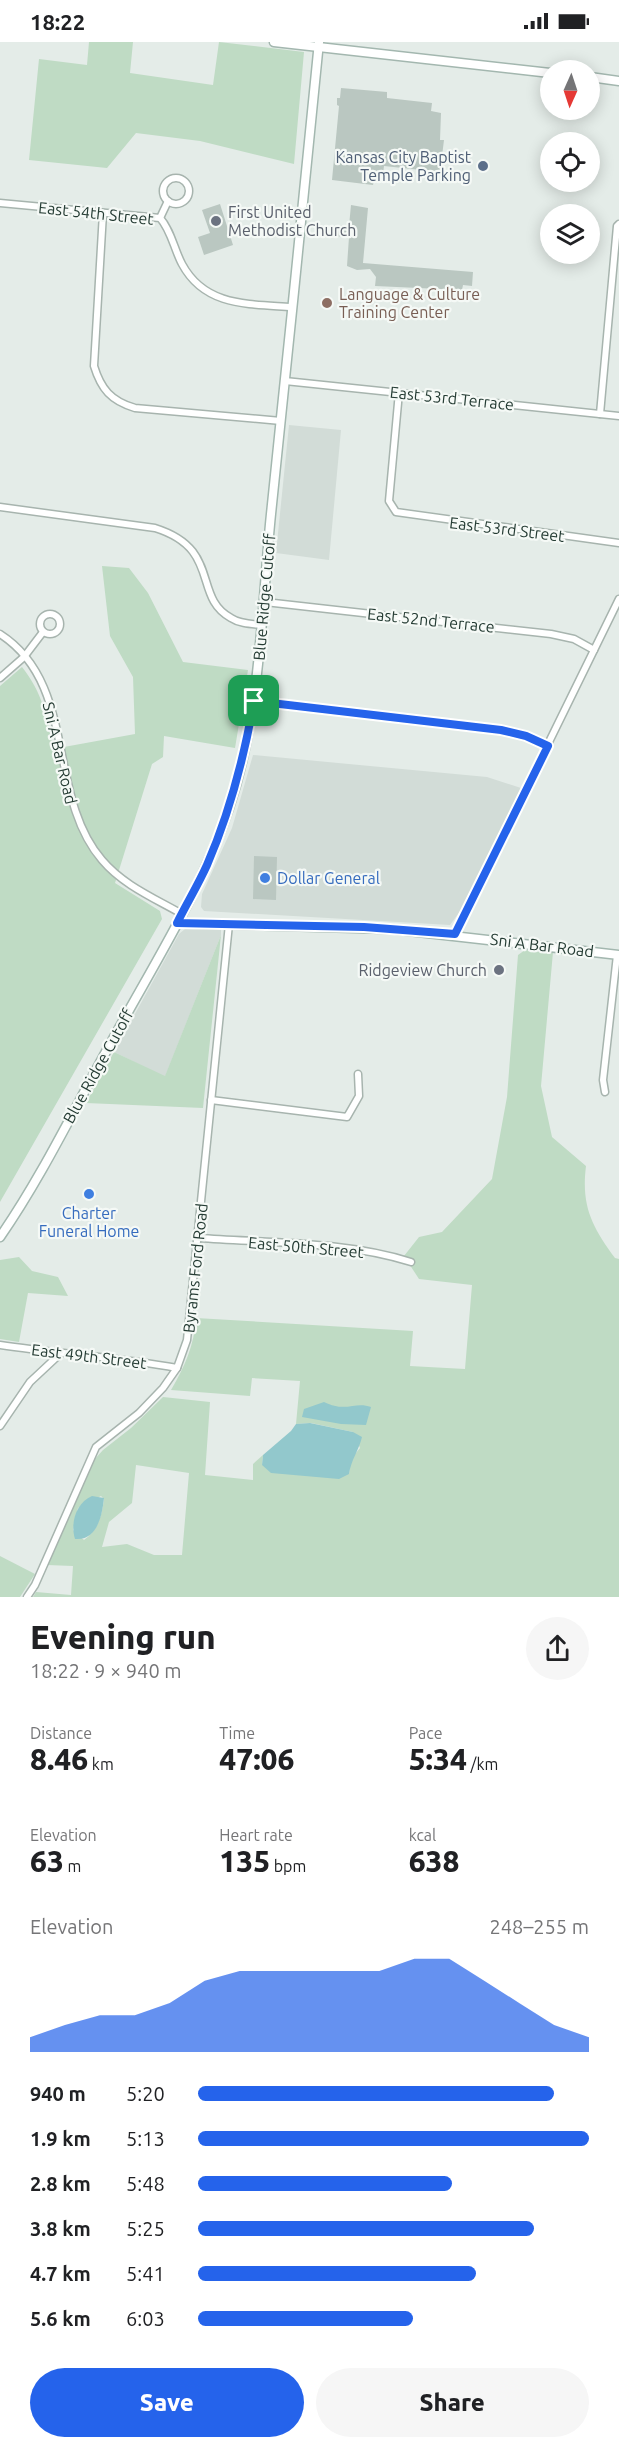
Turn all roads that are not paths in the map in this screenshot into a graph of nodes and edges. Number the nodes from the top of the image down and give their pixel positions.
1 (274, 42) edge
2 (318, 45) edge
3 (540, 72) edge
4 (600, 78) edge
5 (619, 81) edge
6 (168, 201) junction
7 (0, 203) edge
8 (103, 213) junction
9 (160, 218) junction
10 (619, 224) edge
11 (292, 307) junction
12 (285, 381) junction
13 (399, 392) junction
14 (600, 414) junction
15 (619, 416) edge
16 (281, 421) junction
17 (0, 507) edge
18 (619, 543) edge
19 (619, 599) edge
20 (265, 602) junction
21 (262, 625) junction
22 (43, 632) dead end
23 (0, 634) edge
24 (594, 650) junction
25 (24, 657) junction
26 (0, 678) edge
27 (254, 701) junction
28 (548, 746) junction
29 (182, 914) junction
30 (177, 923) junction
31 (229, 924) junction
32 (455, 934) junction
33 (618, 955) edge
34 (358, 1074) dead end
35 (605, 1092) dead end
36 (211, 1100) junction
37 (0, 1237) edge
38 (199, 1238) junction
39 (411, 1262) dead end
40 (0, 1345) edge
41 (60, 1354) junction
42 (177, 1368) junction
43 (0, 1426) edge
44 (27, 1597) edge

1 - 2 main road
2 - 3 main road
2 - 11 main road, Blue Ridge Cutoff
4 - 5 main road
6 - 6 street
6 - 9 street
7 - 8 street, East 54th Street
8 - 9 street, East 54th Street
8 - 16 street
9 - 11 street, East 54th Street
10 - 14 street
11 - 12 main road, Blue Ridge Cutoff
12 - 13 street, East 53rd Terrace
12 - 16 main road, Blue Ridge Cutoff
13 - 14 street, East 53rd Terrace
13 - 18 street, East 53rd Street
14 - 15 street, East 53rd Terrace
16 - 20 main road, Blue Ridge Cutoff
17 - 21 street
19 - 24 street
20 - 21 main road, Blue Ridge Cutoff
20 - 24 street, East 52nd Terrace
21 - 27 main road, Blue Ridge Cutoff
22 - 25 street
23 - 25 street, Sni A Bar Road
24 - 28 street
25 - 26 street
25 - 29 street, Sni A Bar Road
27 - 28 street
27 - 29 main road, Blue Ridge Cutoff
28 - 32 street
29 - 30 main road, Blue Ridge Cutoff
30 - 31 main road, Sni A Bar Road
30 - 37 main road, Blue Ridge Cutoff
31 - 32 main road, Sni A Bar Road
31 - 36 street, Byrams Ford Road
32 - 33 main road, Sni A Bar Road
33 - 35 street
34 - 36 street
36 - 38 street, Byrams Ford Road
38 - 39 street, East 50th Street
38 - 42 street, Byrams Ford Road
40 - 41 street, East 49th Street
41 - 42 street, East 49th Street
41 - 43 street
42 - 44 street, Byrams Ford Road

